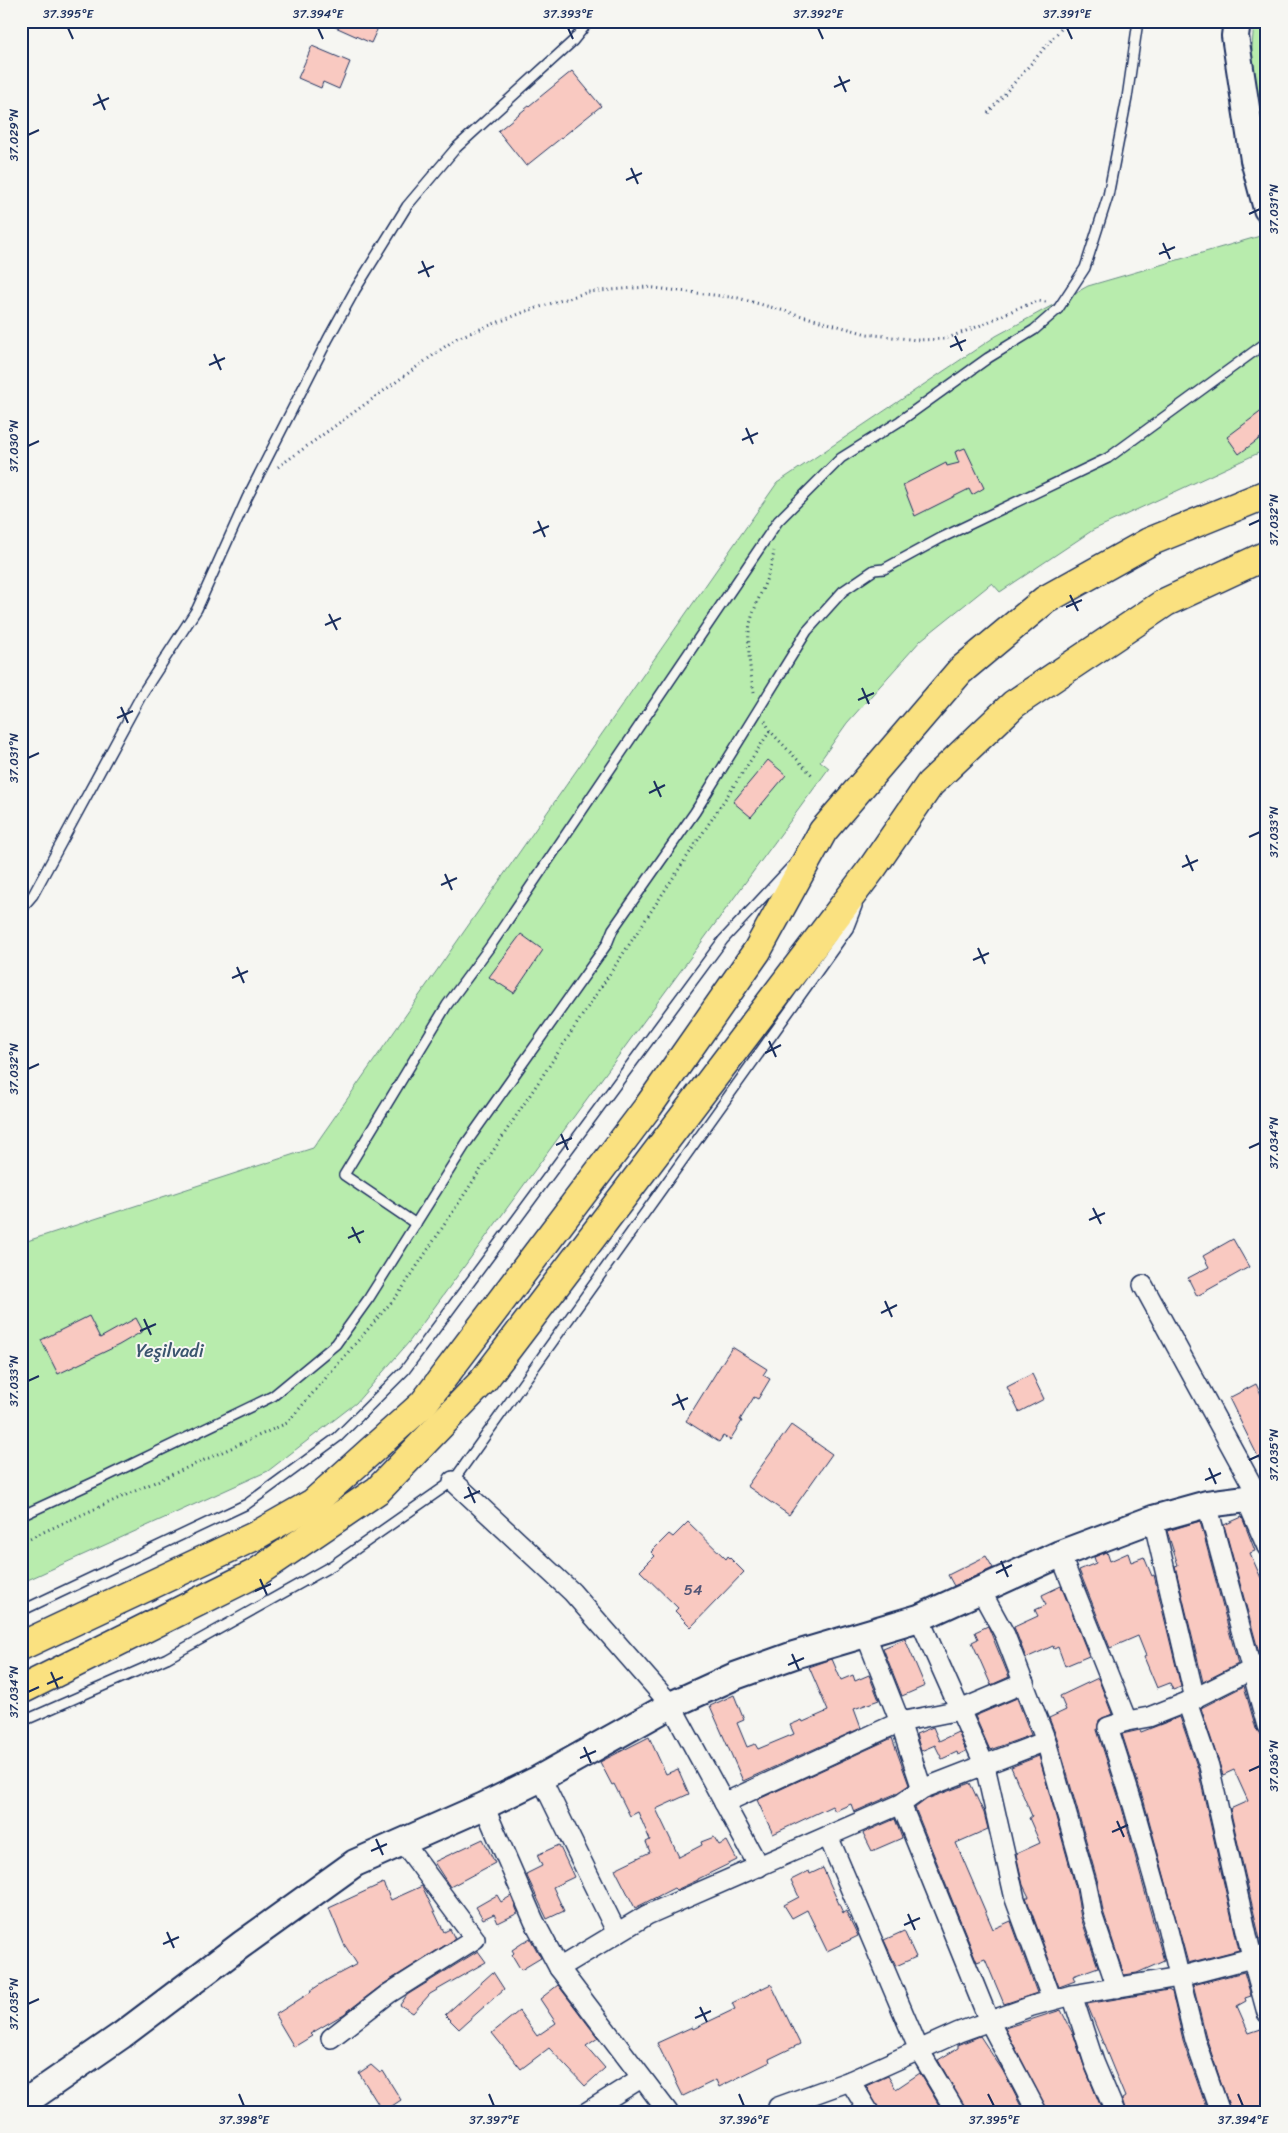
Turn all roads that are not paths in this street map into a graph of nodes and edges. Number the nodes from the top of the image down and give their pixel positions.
1 (589, 21) edge
2 (1138, 21) edge
3 (1237, 21) edge
4 (1267, 209) edge
5 (1267, 342) edge
6 (1263, 493) edge
7 (1267, 555) edge
8 (1267, 576) edge
9 (1166, 602) junction
10 (823, 831) junction
11 (873, 867) junction
12 (21, 909) edge
13 (416, 1224) junction
14 (1143, 1285) dead end
15 (453, 1481) junction
16 (1257, 1496) edge
17 (1207, 1504) junction
18 (21, 1516) edge
19 (1153, 1519) junction
20 (1267, 1547) edge
21 (1060, 1554) junction
22 (981, 1591) junction
23 (21, 1611) edge
24 (919, 1618) junction
25 (865, 1633) junction
26 (21, 1646) edge
27 (1259, 1666) edge
28 (1024, 1684) junction
29 (21, 1690) edge
30 (1191, 1700) junction
31 (671, 1705) junction
32 (960, 1710) junction
33 (1127, 1721) junction
34 (21, 1722) edge
35 (900, 1722) junction
36 (1267, 1726) edge
37 (1046, 1741) junction
38 (985, 1766) junction
39 (541, 1778) junction
40 (922, 1790) junction
41 (724, 1803) junction
42 (901, 1804) junction
43 (484, 1806) junction
44 (828, 1836) junction
45 (403, 1842) junction
46 (759, 1867) junction
47 (617, 1933) junction
48 (1259, 1955) edge
49 (559, 1968) junction
50 (1179, 1977) junction
51 (1117, 1988) junction
52 (1072, 1995) junction
53 (1052, 2000) junction
54 (1267, 2013) edge
55 (989, 2021) junction
56 (331, 2038) dead end
57 (920, 2050) junction
58 (642, 2078) junction
59 (850, 2081) junction
60 (21, 2105) edge
61 (587, 2112) edge
62 (668, 2112) edge
63 (781, 2112) edge
64 (869, 2112) edge
65 (956, 2112) edge
66 (1037, 2112) edge
67 (1115, 2112) edge
68 (1220, 2112) edge

1 - 12 lane
2 - 13 lane
3 - 4 street
5 - 13 lane
6 - 10 main road
7 - 9 main road
8 - 9 main road
9 - 11 main road
10 - 23 lane
10 - 26 main road
11 - 15 lane
11 - 29 main road
13 - 18 lane
14 - 16 street
15 - 31 street
15 - 34 lane
16 - 17 street
16 - 20 street
17 - 19 street
17 - 27 street
19 - 21 street
19 - 30 street
21 - 22 street
21 - 33 street
22 - 24 street
22 - 28 street
24 - 25 street
24 - 32 street
25 - 31 street
25 - 35 street
27 - 30 street
27 - 36 street
28 - 32 street
28 - 37 street
30 - 33 street
30 - 48 street
31 - 39 street
31 - 41 street
32 - 35 street
32 - 38 street
33 - 50 street
35 - 40 street
35 - 41 street
37 - 38 street
37 - 51 street
38 - 40 street
38 - 53 street
39 - 43 street
39 - 47 street
40 - 42 street
41 - 46 street
42 - 44 street
42 - 55 street
43 - 45 street
43 - 49 street
44 - 46 street
44 - 57 street
45 - 56 street
45 - 60 street
46 - 47 street
47 - 49 street
48 - 50 street
48 - 54 street
49 - 58 street
50 - 51 street
50 - 68 street
51 - 52 street
52 - 53 street
52 - 67 street
53 - 55 street
55 - 57 street
55 - 66 street
57 - 59 street
57 - 65 street
58 - 61 street
58 - 62 street
59 - 63 street
59 - 64 street

